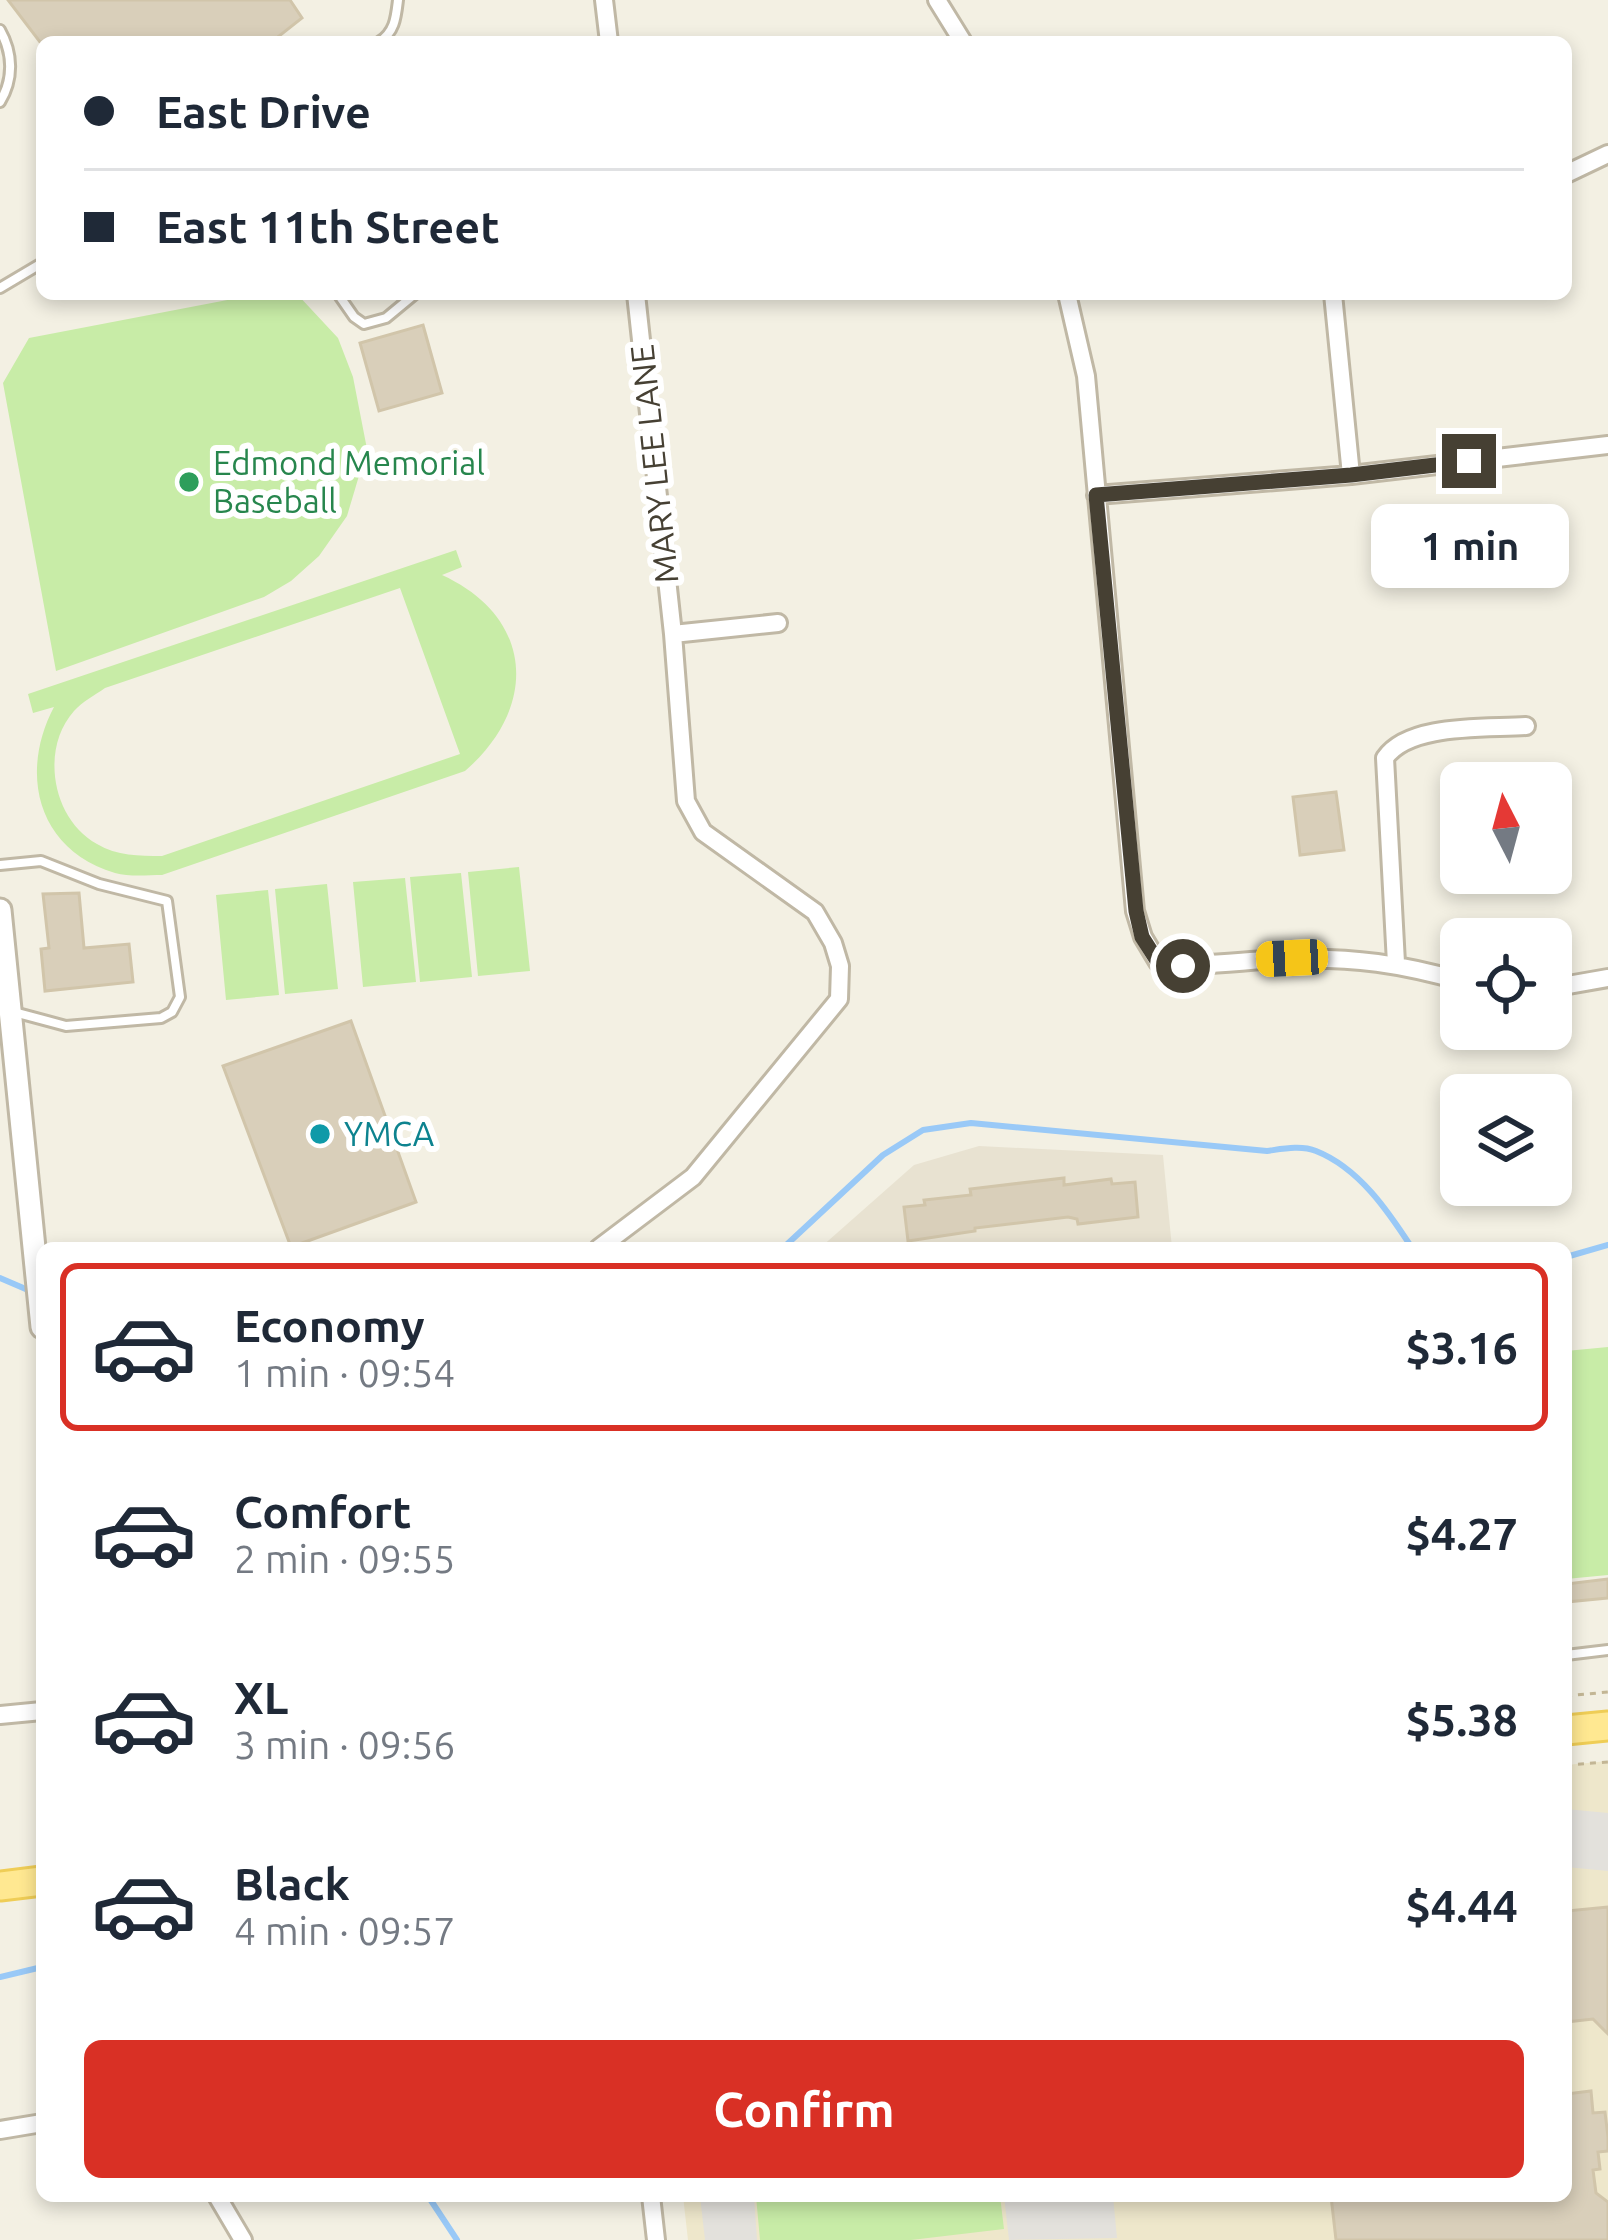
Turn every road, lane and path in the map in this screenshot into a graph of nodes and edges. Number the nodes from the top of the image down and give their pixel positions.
1 (398, 0) edge
2 (604, 0) edge
3 (937, 0) edge
4 (0, 30) edge
5 (388, 36) edge
6 (608, 36) edge
7 (959, 36) edge
8 (0, 102) edge
9 (1608, 154) edge
10 (1572, 170) edge
11 (36, 266) edge
12 (0, 288) edge
13 (342, 300) edge
14 (408, 300) edge
15 (637, 300) edge
16 (1068, 300) edge
17 (1334, 300) edge
18 (1608, 446) edge
19 (1351, 475) junction
20 (1096, 495) junction
21 (778, 623) dead end
22 (673, 634) junction
23 (1526, 726) dead end
24 (0, 865) edge
25 (0, 910) edge
26 (1396, 963) junction
27 (1440, 975) edge
28 (1608, 978) edge
29 (1572, 984) edge
30 (10, 1011) junction
31 (607, 1242) edge
32 (36, 1268) edge
33 (1608, 1650) edge
34 (1572, 1654) edge
35 (1608, 1692) edge
36 (1572, 1695) edge
37 (36, 1712) edge
38 (0, 1715) edge
39 (1608, 1726) edge
40 (1572, 1729) edge
41 (1608, 1762) edge
42 (1572, 1765) edge
43 (36, 1882) edge
44 (0, 1886) edge
45 (36, 2124) edge
46 (0, 2130) edge
47 (221, 2202) edge
48 (652, 2202) edge
49 (243, 2240) edge
50 (656, 2240) edge

1 - 5 lane
2 - 6 street
3 - 7 street
4 - 8 lane
9 - 10 street
11 - 12 lane
13 - 14 lane
15 - 22 street, MARY LEE LANE
16 - 20 street
17 - 19 street
18 - 19 street
19 - 20 street
20 - 26 street
21 - 22 street
22 - 31 street, MARY LEE LANE
23 - 26 street
24 - 30 lane
25 - 30 street
26 - 27 street
28 - 29 street
30 - 32 street
33 - 34 lane
35 - 36 path
37 - 38 street
39 - 40 main road
41 - 42 path
43 - 44 main road
45 - 46 street
47 - 49 street
48 - 50 street

